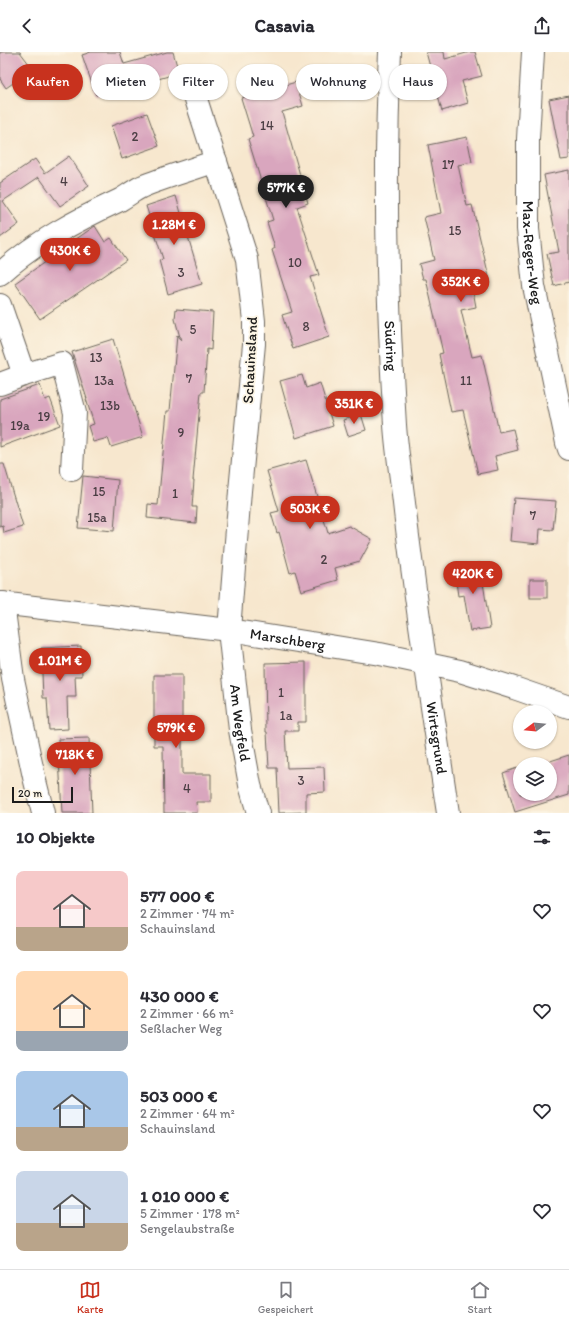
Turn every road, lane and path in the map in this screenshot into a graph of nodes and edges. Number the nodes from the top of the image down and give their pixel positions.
1 (390, 52) edge
2 (533, 52) edge
3 (196, 100) edge
4 (216, 161) junction
5 (0, 274) edge
6 (0, 305) edge
7 (24, 375) junction
8 (0, 384) edge
9 (569, 449) edge
10 (72, 470) dead end
11 (2, 603) edge
12 (229, 630) junction
13 (425, 663) junction
14 (569, 707) edge
15 (43, 813) edge
16 (258, 813) edge
17 (448, 813) edge

1 - 13 street, Südring
2 - 9 street, Max-Reger-Weg
3 - 4 street, Schauinsland
4 - 5 street
4 - 12 street, Schauinsland
6 - 7 street
7 - 8 street
7 - 10 street
11 - 12 street, Marschberg
11 - 15 street
12 - 13 street, Marschberg
12 - 16 street, Am Wegfeld
13 - 14 street, Marschberg
13 - 17 street, Wirtsgrund

